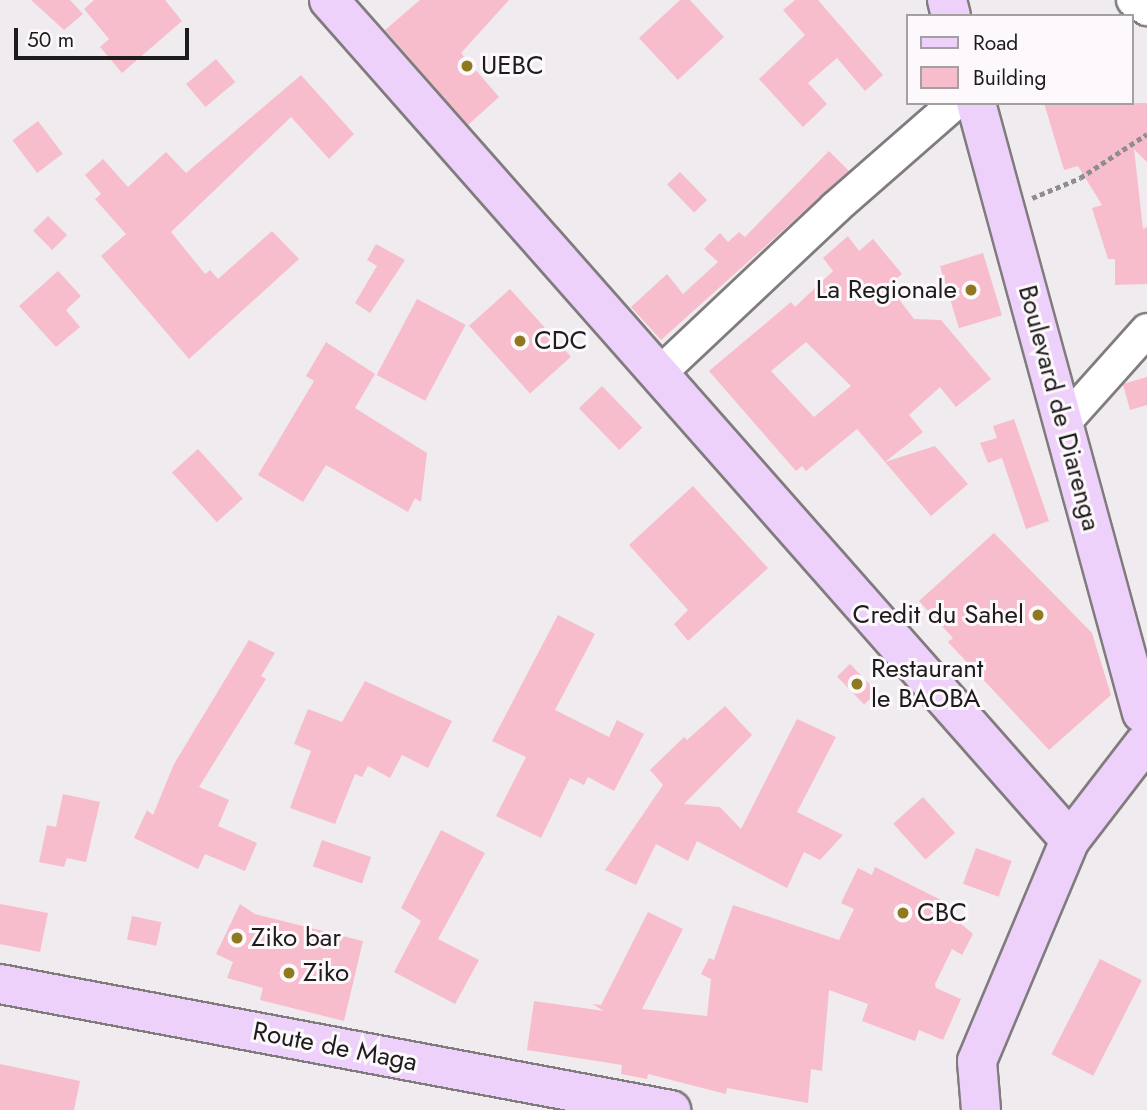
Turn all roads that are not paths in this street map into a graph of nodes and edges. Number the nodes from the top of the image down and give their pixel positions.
1 (329, 0) edge
2 (1133, 0) edge
3 (1147, 9) edge
4 (953, 105) edge
5 (977, 105) edge
6 (1147, 330) edge
7 (659, 374) junction
8 (1063, 424) junction
9 (1145, 728) edge
10 (1070, 840) junction
11 (0, 984) edge
12 (671, 1110) edge
13 (981, 1110) edge

1 - 7 main road
2 - 3 street
4 - 7 street
5 - 8 main road, Boulevard de Diarenga
6 - 8 street
7 - 10 main road
8 - 9 main road, Boulevard de Diarenga
9 - 10 main road
10 - 13 main road
11 - 12 main road, Route de Maga

